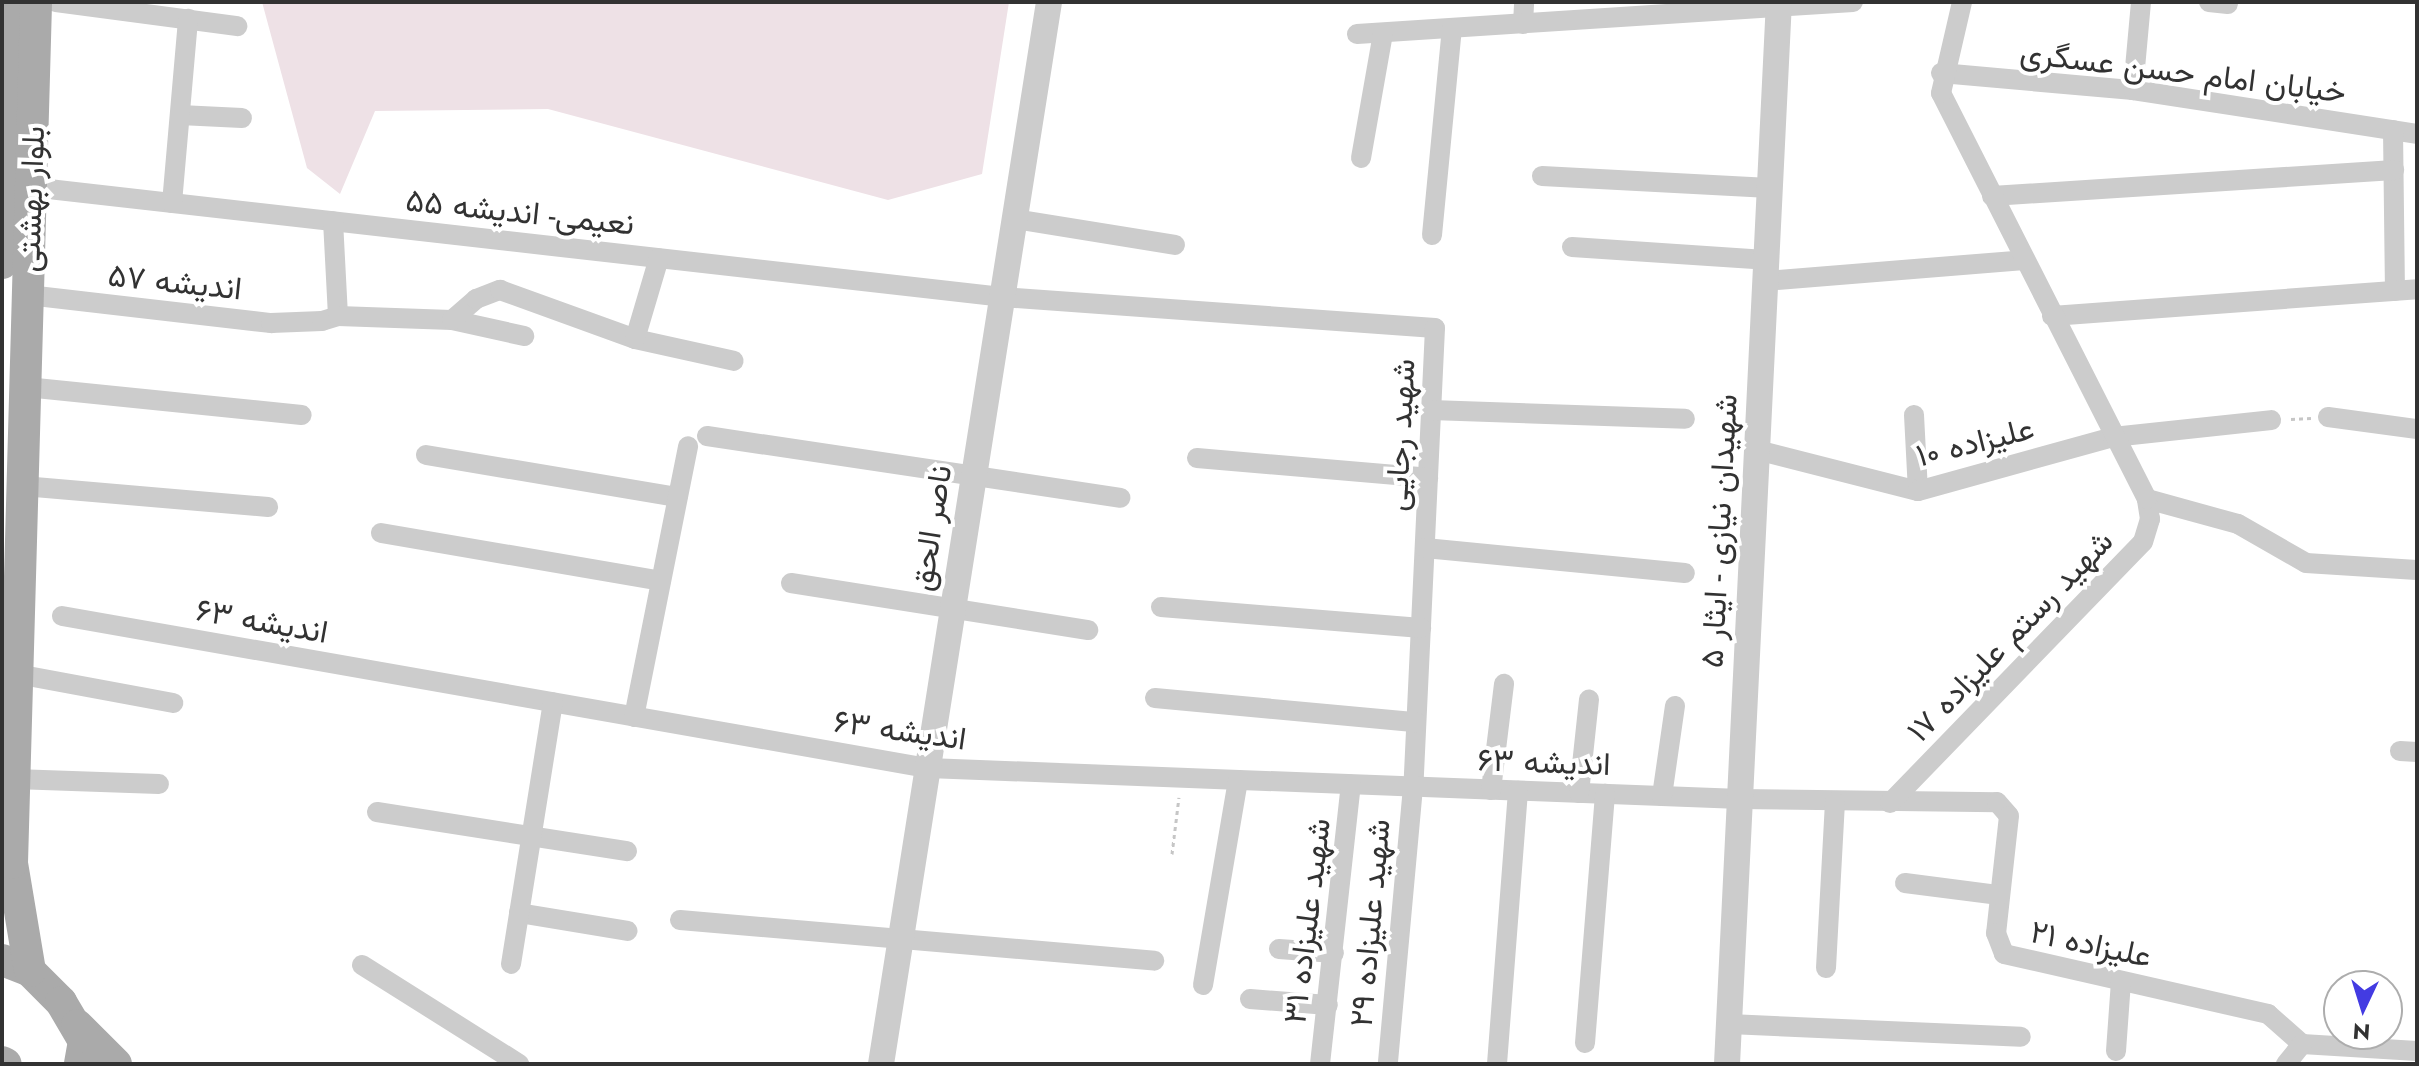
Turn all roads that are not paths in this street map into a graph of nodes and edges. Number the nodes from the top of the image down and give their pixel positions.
1 (36, 2) edge
2 (56, 2) edge
3 (1049, 2) edge
4 (1524, 2) edge
5 (1853, 2) edge
6 (1962, 2) edge
7 (2141, 2) edge
8 (1779, 6) edge
9 (201, 14) edge
10 (7, 20) edge
11 (1523, 24) junction
12 (237, 26) dead end
13 (1452, 29) junction
14 (1383, 33) junction
15 (1357, 34) dead end
16 (1941, 73) junction
17 (2133, 90) junction
18 (180, 115) junction
19 (242, 118) dead end
20 (2393, 130) junction
21 (2417, 134) edge
22 (4, 156) edge
23 (1361, 158) dead end
24 (2394, 170) junction
25 (1542, 176) dead end
26 (31, 187) junction
27 (1770, 188) junction
28 (1992, 196) junction
29 (172, 203) junction
30 (1015, 219) junction
31 (333, 221) junction
32 (1432, 235) dead end
33 (1175, 245) dead end
34 (1572, 247) dead end
35 (659, 258) junction
36 (2024, 260) junction
37 (2, 263) edge
38 (1766, 271) junction
39 (2417, 289) edge
40 (2395, 291) junction
41 (28, 295) junction
42 (1002, 297) junction
43 (338, 316) junction
44 (2052, 316) junction
45 (452, 320) junction
46 (524, 336) dead end
47 (635, 339) junction
48 (734, 361) dead end
49 (26, 387) junction
50 (1431, 410) junction
51 (302, 415) dead end
52 (1914, 415) dead end
53 (2328, 417) road end
54 (1685, 419) dead end
55 (2271, 420) road end
56 (2417, 429) edge
57 (2113, 437) junction
58 (1757, 450) junction
59 (426, 455) dead end
60 (1197, 458) dead end
61 (974, 476) junction
62 (1428, 478) junction
63 (23, 486) junction
64 (1918, 491) junction
65 (678, 497) junction
66 (1120, 498) dead end
67 (2147, 499) junction
68 (268, 507) dead end
69 (381, 533) dead end
70 (1425, 548) junction
71 (2417, 570) edge
72 (1685, 573) dead end
73 (661, 581) junction
74 (791, 583) dead end
75 (953, 606) junction
76 (1161, 607) dead end
77 (62, 616) dead end
78 (1421, 628) junction
79 (1088, 630) dead end
80 (17, 674) junction
81 (1504, 684) dead end
82 (1155, 698) dead end
83 (1589, 700) dead end
84 (553, 702) junction
85 (173, 703) dead end
86 (1675, 706) dead end
87 (634, 717) junction
88 (1416, 722) junction
89 (928, 768) junction
90 (14, 779) junction
91 (1238, 780) junction
92 (159, 784) dead end
93 (1351, 785) junction
94 (1413, 787) junction
95 (1491, 790) junction
96 (1518, 791) junction
97 (1579, 793) junction
98 (1605, 794) junction
99 (1662, 796) junction
100 (1740, 799) junction
101 (1835, 802) junction
102 (1890, 803) junction
103 (377, 812) dead end
104 (531, 836) junction
105 (627, 851) dead end
106 (1905, 883) dead end
107 (1999, 895) junction
108 (519, 913) junction
109 (10, 918) edge
110 (680, 920) dead end
111 (628, 931) dead end
112 (901, 943) junction
113 (1279, 949) dead end
114 (1334, 953) junction
115 (1154, 961) dead end
116 (511, 964) dead end
117 (362, 965) dead end
118 (16, 966) edge
119 (1826, 968) dead end
120 (2121, 981) junction
121 (1203, 985) dead end
122 (1250, 999) dead end
123 (1328, 1005) junction
124 (1729, 1024) junction
125 (77, 1025) junction
126 (2021, 1037) dead end
127 (1585, 1043) dead end
128 (2302, 1044) junction
129 (2116, 1051) dead end
130 (2417, 1051) edge
131 (505, 1061) edge
132 (80, 1064) edge
133 (116, 1064) edge
134 (881, 1064) edge
135 (1320, 1064) edge
136 (1388, 1064) edge
137 (1497, 1064) edge
138 (1727, 1064) edge
139 (2286, 1064) edge

1 - 26 main road, بلوار بهشتی
2 - 9 street
3 - 30 street, ناصر الحق
4 - 11 street
5 - 8 street
6 - 16 street
7 - 17 street
8 - 11 street
8 - 27 street, شهیدان نیازی - ایثار ۵
9 - 12 street
9 - 18 street
10 - 22 main road, بلوار بهشتی
11 - 13 street
13 - 14 street
13 - 32 street
14 - 15 street
14 - 23 street
16 - 17 street, خیابان امام حسن عسگری
16 - 28 street
17 - 20 street, خیابان امام حسن عسگری
18 - 19 street
18 - 29 street
20 - 21 street, خیابان امام حسن عسگری
20 - 24 street
22 - 37 main road, بلوار بهشتی
24 - 28 street
24 - 40 street
25 - 27 street
26 - 29 street, نعیمی- اندیشه ۵۵
26 - 41 main road, بلوار بهشتی
27 - 38 street, شهیدان نیازی - ایثار ۵
28 - 36 street
29 - 31 street, نعیمی- اندیشه ۵۵
30 - 33 street
30 - 42 street, ناصر الحق
31 - 35 street, نعیمی- اندیشه ۵۵
31 - 43 street
34 - 38 street
35 - 42 street, نعیمی- اندیشه ۵۵
35 - 47 street
36 - 38 street
36 - 44 street
38 - 58 street, شهیدان نیازی - ایثار ۵
39 - 40 street
40 - 44 street
41 - 43 street, اندیشه ۵۷
41 - 49 main road, بلوار بهشتی
42 - 50 street, شهید رجایی
42 - 61 street, ناصر الحق
43 - 45 street
44 - 57 street
45 - 46 street
45 - 47 street
47 - 48 street
49 - 51 street
49 - 63 main road, بلوار بهشتی
50 - 54 street
50 - 62 street, شهید رجایی
52 - 64 street
53 - 56 street
55 - 57 street, علیزاده ۱۰
57 - 64 street, علیزاده ۱۰
57 - 67 street
58 - 64 street, علیزاده ۱۰
58 - 100 street, شهیدان نیازی - ایثار ۵
59 - 65 street
60 - 62 street
61 - 65 street
61 - 66 street
61 - 75 street, ناصر الحق
62 - 70 street, شهید رجایی
63 - 68 street
63 - 80 main road, بلوار بهشتی
65 - 73 street
67 - 71 street
67 - 102 street, ۱۷ شهید رستم علیزاده
69 - 73 street
70 - 72 street
70 - 78 street, شهید رجایی
73 - 87 street
74 - 75 street
75 - 79 street
75 - 89 street, ناصر الحق
76 - 78 street
77 - 84 street, اندیشه ۶۳
78 - 88 street, شهید رجایی
80 - 85 street
80 - 90 main road, بلوار بهشتی
81 - 95 street
82 - 88 street
83 - 97 street
84 - 87 street, اندیشه ۶۳
84 - 104 street
86 - 99 street
87 - 89 street, اندیشه ۶۳
88 - 94 street, شهید رجایی
89 - 91 street, اندیشه ۶۳
89 - 112 street, ناصر الحق
90 - 92 street
90 - 109 main road, بلوار بهشتی
91 - 93 street, اندیشه ۶۳
91 - 121 street
93 - 94 street, اندیشه ۶۳
93 - 114 street, شهید علیزاده ۳۱
94 - 95 street, اندیشه ۶۳
94 - 136 street, شهید علیزاده ۲۹
95 - 96 street, اندیشه ۶۳
96 - 97 street, اندیشه ۶۳
96 - 137 street
97 - 98 street, اندیشه ۶۳
98 - 99 street, اندیشه ۶۳
98 - 127 street
99 - 100 street, اندیشه ۶۳
100 - 101 street, علیزاده ۲۱
100 - 124 street, شهیدان نیازی - ایثار ۵
101 - 102 street, علیزاده ۲۱
101 - 119 street
102 - 107 street, علیزاده ۲۱
103 - 104 street
104 - 105 street
104 - 108 street
106 - 107 street
107 - 120 street, علیزاده ۲۱
108 - 111 street
108 - 116 street
109 - 118 main road, بلوار بهشتی
110 - 112 street
112 - 115 street
112 - 134 street, ناصر الحق
113 - 114 street
114 - 123 street, شهید علیزاده ۳۱
117 - 131 street
118 - 125 main road
120 - 128 street, علیزاده ۲۱
120 - 129 street
122 - 123 street
123 - 135 street, شهید علیزاده ۳۱
124 - 126 street
124 - 138 street, شهیدان نیازی - ایثار ۵
125 - 132 main road
125 - 133 main road
128 - 130 street
128 - 139 street

